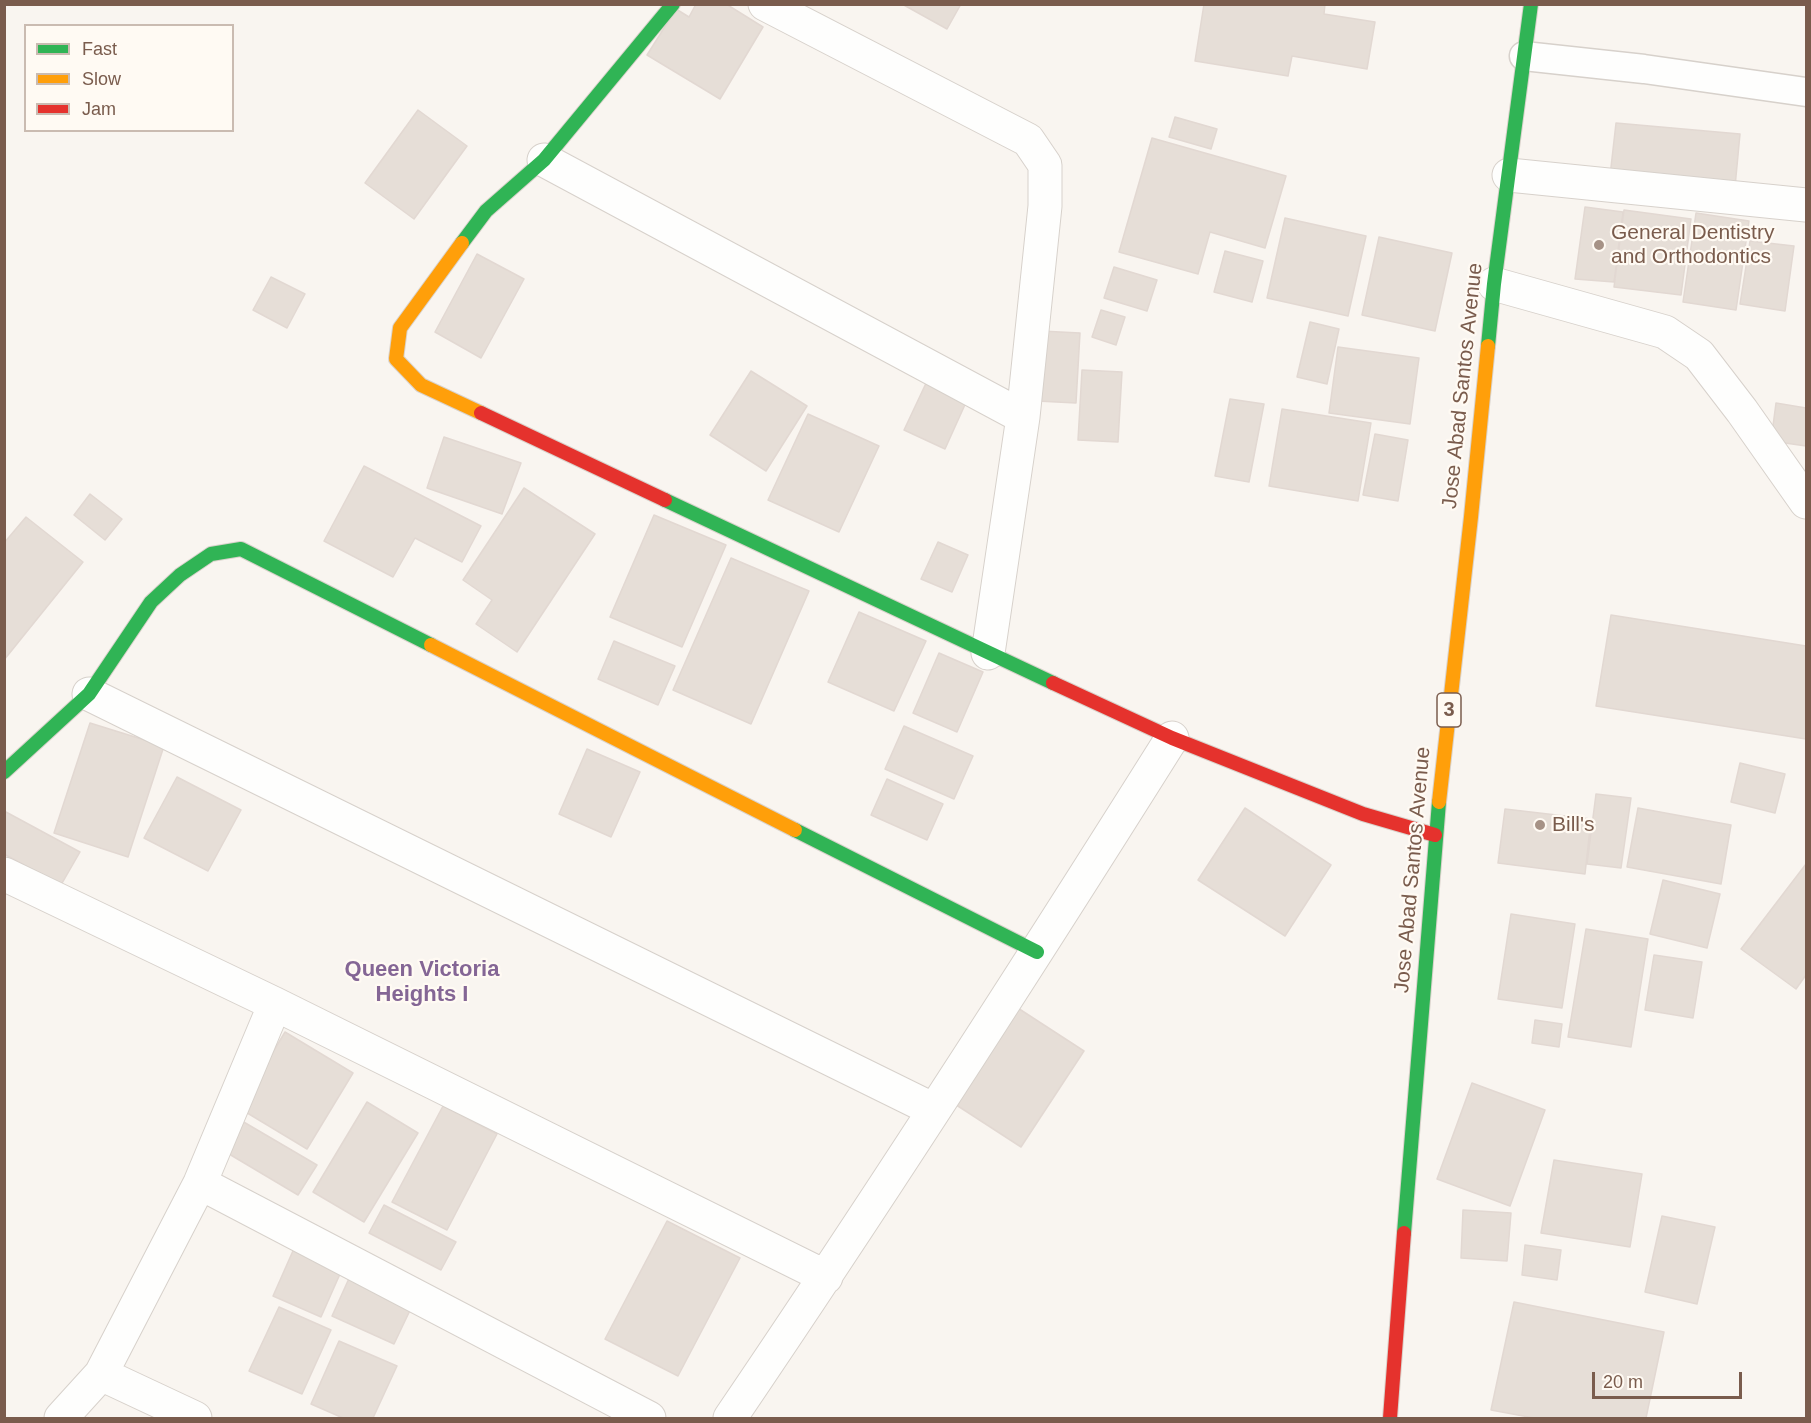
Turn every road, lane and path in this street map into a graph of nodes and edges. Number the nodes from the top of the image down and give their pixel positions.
1 (673, 4) edge
2 (765, 4) edge
3 (1531, 4) edge
4 (1524, 56) junction
5 (1806, 92) edge
6 (544, 160) junction
7 (1509, 175) junction
8 (1806, 204) edge
9 (1494, 284) junction
10 (1023, 417) junction
11 (1806, 502) edge
12 (988, 653) junction
13 (89, 694) junction
14 (1172, 738) junction
15 (4, 772) edge
16 (1435, 835) junction
17 (4, 874) edge
18 (1037, 952) junction
19 (275, 1004) junction
20 (934, 1110) junction
21 (200, 1183) junction
22 (826, 1277) junction
23 (101, 1374) junction
24 (61, 1419) edge
25 (195, 1419) edge
26 (649, 1419) edge
27 (730, 1419) edge
28 (1390, 1419) edge

1 - 6 main road
2 - 10 street
3 - 4 main road, Jose Abad Santos Avenue / 3
4 - 5 lane
4 - 7 main road, Jose Abad Santos Avenue / 3
6 - 10 street
6 - 12 main road
7 - 8 street
7 - 9 main road, Jose Abad Santos Avenue / 3
9 - 11 street
9 - 16 main road, Jose Abad Santos Avenue / 3
10 - 12 street
12 - 14 main road
13 - 15 main road
13 - 18 main road
13 - 20 street
14 - 16 main road
14 - 18 street
16 - 28 main road, Jose Abad Santos Avenue / 3
17 - 19 street
18 - 20 street
19 - 21 street
19 - 22 street
20 - 22 street
21 - 23 street
21 - 26 street
22 - 27 street
23 - 24 street
23 - 25 street

